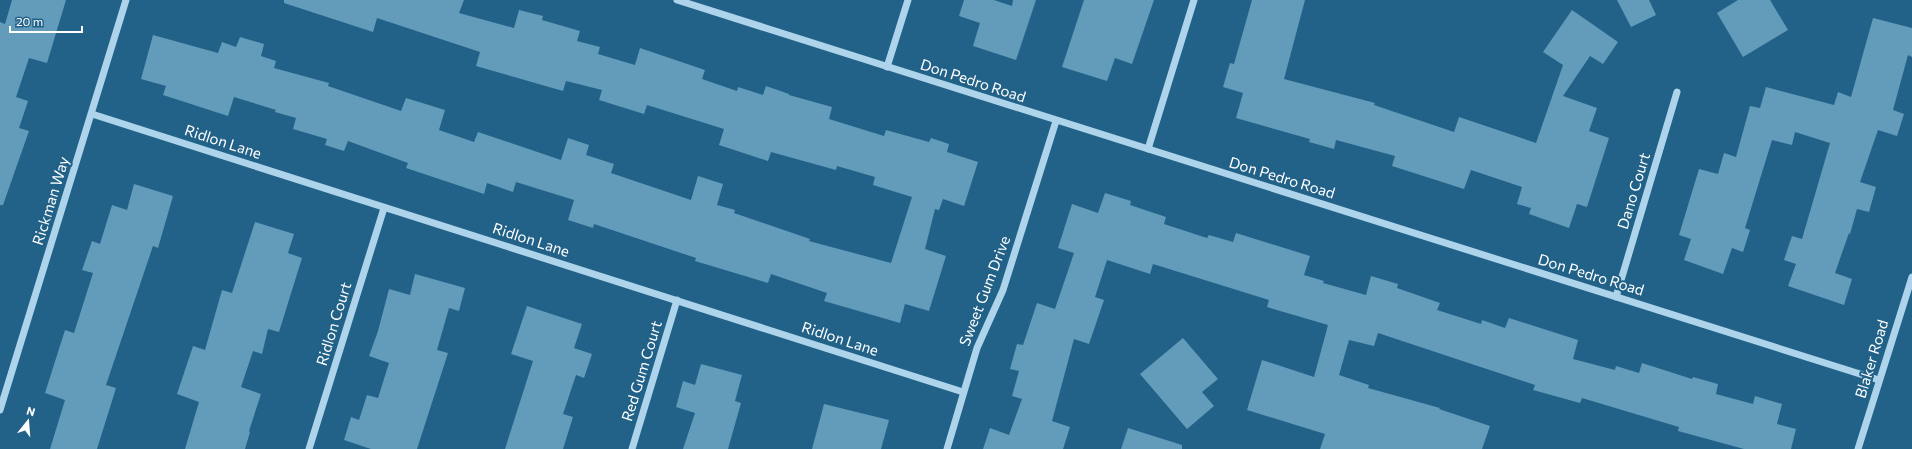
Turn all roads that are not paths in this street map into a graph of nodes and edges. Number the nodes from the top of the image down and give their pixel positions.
1 (126, 0) edge
2 (677, 0) edge
3 (908, 0) edge
4 (1194, 0) edge
5 (887, 67) junction
6 (1677, 92) dead end
7 (92, 114) junction
8 (1056, 120) junction
9 (1148, 149) junction
10 (384, 208) junction
11 (1912, 277) edge
12 (1616, 297) junction
13 (677, 300) junction
14 (1879, 380) junction
15 (963, 392) junction
16 (0, 410) edge
17 (309, 449) edge
18 (632, 449) edge
19 (947, 449) edge
20 (1858, 449) edge

1 - 7 street, Rickman Way
2 - 5 street, Don Pedro Road
3 - 5 street
4 - 9 street
5 - 8 street, Don Pedro Road
6 - 12 street, Dano Court
7 - 10 street, Ridlon Lane
7 - 16 street, Rickman Way
8 - 9 street, Don Pedro Road
8 - 15 street, Sweet Gum Drive
9 - 12 street, Don Pedro Road
10 - 13 street, Ridlon Lane
10 - 17 street, Ridlon Court
11 - 14 street, Blaker Road
12 - 14 street, Don Pedro Road
13 - 15 street, Ridlon Lane
13 - 18 street, Red Gum Court
14 - 20 street, Blaker Road
15 - 19 street, Sweet Gum Drive

